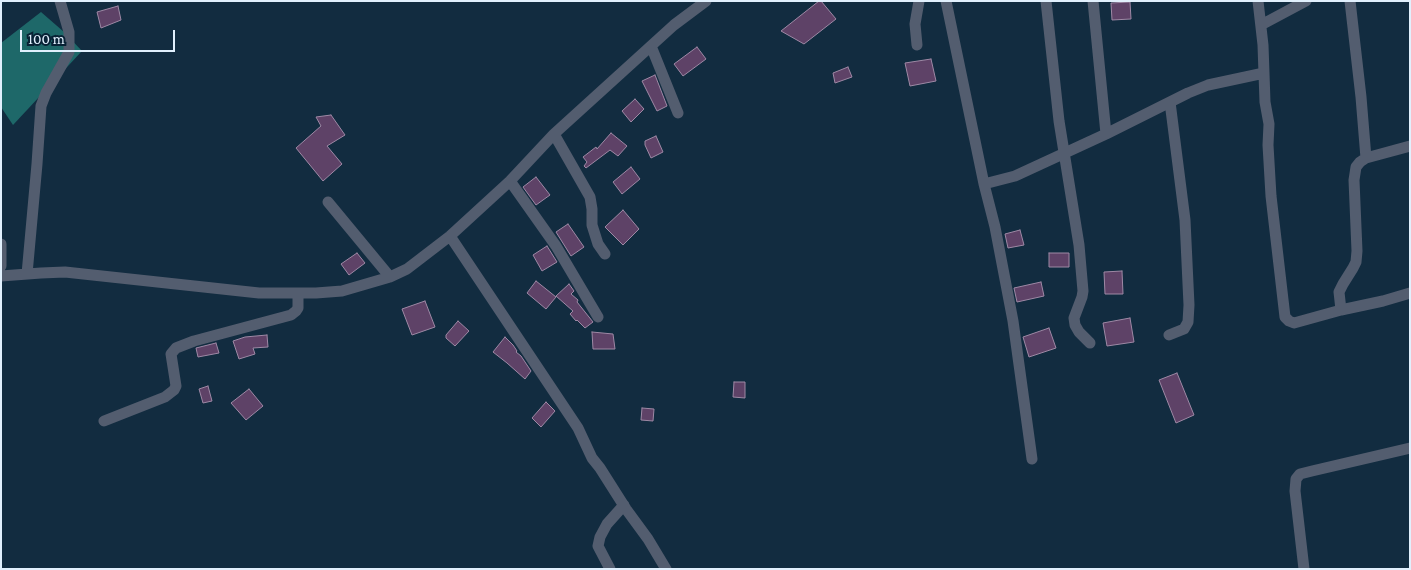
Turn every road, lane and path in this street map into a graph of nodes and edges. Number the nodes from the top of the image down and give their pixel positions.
1 (60, 1) edge
2 (706, 1) edge
3 (919, 1) edge
4 (946, 1) edge
5 (1046, 1) edge
6 (1093, 1) edge
7 (1258, 1) edge
8 (1306, 1) edge
9 (1350, 1) edge
10 (1261, 25) junction
11 (917, 45) dead end
12 (651, 46) junction
13 (1264, 73) junction
14 (1170, 102) junction
15 (678, 113) dead end
16 (554, 134) junction
17 (1106, 134) junction
18 (1410, 146) edge
19 (1064, 154) junction
20 (1366, 158) junction
21 (510, 181) junction
22 (984, 184) junction
23 (328, 202) dead end
24 (450, 236) junction
25 (1, 244) edge
26 (605, 254) dead end
27 (1, 266) edge
28 (27, 274) junction
29 (1, 276) edge
30 (390, 277) junction
31 (298, 293) junction
32 (1410, 293) edge
33 (1341, 310) junction
34 (598, 317) dead end
35 (1169, 335) dead end
36 (1090, 343) dead end
37 (104, 421) dead end
38 (1410, 448) edge
39 (1032, 459) dead end
40 (624, 505) junction
41 (610, 569) edge
42 (666, 569) edge
43 (1304, 569) edge

1 - 28 street
2 - 12 street
3 - 11 street
4 - 22 street
5 - 19 street
6 - 17 street
7 - 10 street
8 - 10 street
9 - 20 street
10 - 13 street
12 - 15 street
12 - 16 street
13 - 14 street
13 - 33 street
14 - 17 street
14 - 35 street
16 - 21 street
16 - 26 street
17 - 19 street
18 - 20 street
19 - 22 street
19 - 36 street
20 - 33 street
21 - 24 street
21 - 34 street
22 - 39 street
23 - 30 street
24 - 30 street
24 - 40 street
25 - 27 street
28 - 29 street
28 - 31 street
30 - 31 street
31 - 37 street
32 - 33 street
38 - 43 street
40 - 41 street
40 - 42 street

